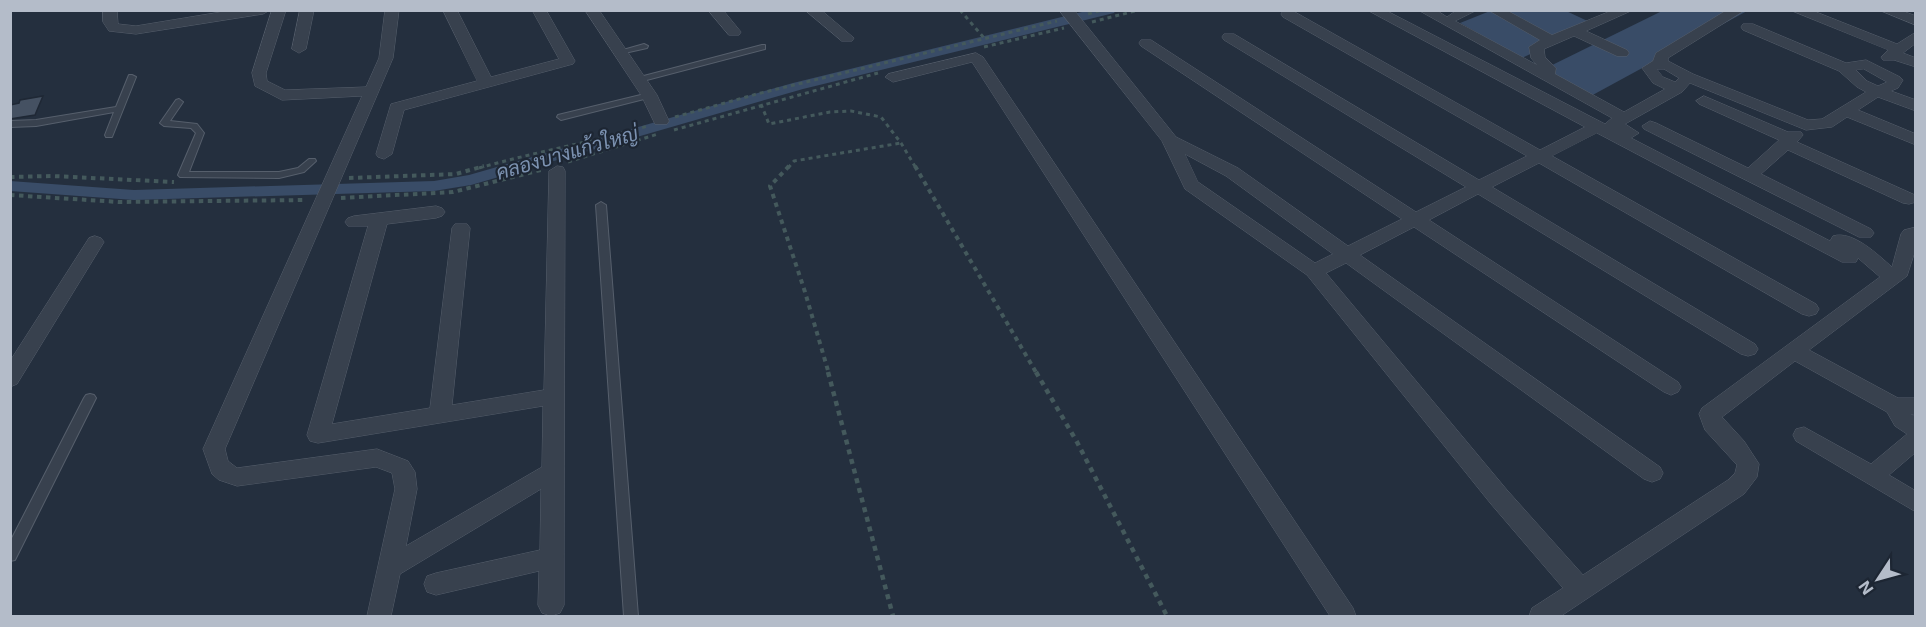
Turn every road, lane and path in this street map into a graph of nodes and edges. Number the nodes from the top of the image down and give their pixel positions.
1 (110, 10) edge
2 (263, 10) edge
3 (279, 10) edge
4 (308, 10) edge
5 (392, 10) edge
6 (450, 10) edge
7 (539, 10) edge
8 (592, 10) edge
9 (715, 10) edge
10 (812, 10) edge
11 (960, 10) edge
12 (1066, 10) edge
13 (1139, 10) edge
14 (1374, 10) edge
15 (1425, 10) edge
16 (1470, 10) edge
17 (1495, 10) edge
18 (1584, 10) edge
19 (1626, 10) edge
20 (1738, 10) edge
21 (1797, 10) edge
22 (1886, 10) edge
23 (1288, 14) dead end
24 (1454, 16) dead end
25 (1603, 20) junction
26 (1916, 21) edge
27 (1082, 24) dead end
28 (1071, 27) dead end
29 (1748, 27) dead end
30 (1574, 31) junction
31 (734, 32) dead end
32 (1916, 36) edge
33 (1229, 37) dead end
34 (984, 38) dead end
35 (847, 39) dead end
36 (1552, 41) junction
37 (1146, 43) dead end
38 (644, 46) dead end
39 (762, 47) dead end
40 (978, 48) dead end
41 (299, 49) dead end
42 (620, 52) junction
43 (1895, 52) junction
44 (1622, 53) dead end
45 (1916, 63) edge
46 (1844, 68) junction
47 (1874, 68) junction
48 (890, 74) joint
49 (1547, 76) junction
50 (132, 77) dead end
51 (639, 80) junction
52 (485, 81) junction
53 (1682, 83) junction
54 (371, 91) junction
55 (1877, 91) junction
56 (649, 95) junction
57 (1704, 101) dead end
58 (179, 102) dead end
59 (761, 104) junction
60 (1916, 106) edge
61 (119, 109) junction
62 (1846, 111) junction
63 (561, 117) dead end
64 (1624, 118) junction
65 (661, 122) dead end
66 (10, 124) edge
67 (1806, 125) junction
68 (1650, 126) dead end
69 (1597, 127) junction
70 (109, 135) dead end
71 (1170, 140) junction
72 (1916, 140) edge
73 (1788, 141) junction
74 (901, 143) junction
75 (384, 154) dead end
76 (1539, 156) junction
77 (312, 161) dead end
78 (557, 168) junction
79 (1750, 175) junction
80 (1479, 187) junction
81 (10, 195) edge
82 (337, 198) dead end
83 (1909, 199) dead end
84 (601, 205) dead end
85 (315, 206) junction
86 (436, 212) dead end
87 (380, 219) junction
88 (1416, 219) junction
89 (354, 222) dead end
90 (460, 228) dead end
91 (1865, 233) dead end
92 (1916, 233) edge
93 (95, 242) dead end
94 (1345, 255) junction
95 (1849, 258) dead end
96 (1314, 271) junction
97 (1893, 278) junction
98 (1809, 309) dead end
99 (1748, 349) dead end
100 (1794, 351) junction
101 (10, 379) edge
102 (1671, 387) dead end
103 (554, 396) junction
104 (90, 398) dead end
105 (1905, 406) edge
106 (440, 415) junction
107 (1916, 429) edge
108 (1804, 435) dead end
109 (1916, 439) edge
110 (553, 471) junction
111 (1652, 473) dead end
112 (1873, 476) junction
113 (1916, 503) edge
114 (10, 556) edge
115 (552, 558) junction
116 (389, 568) junction
117 (435, 584) dead end
118 (1581, 590) junction
119 (551, 605) dead end
120 (379, 616) edge
121 (631, 616) edge
122 (893, 616) edge
123 (1167, 616) edge
124 (1344, 616) edge
125 (1541, 616) edge

1 - 2 street
3 - 54 street
4 - 41 street
5 - 54 street
6 - 52 street
7 - 52 street
8 - 42 street
9 - 31 street
10 - 35 street
11 - 34 path
12 - 71 street
13 - 27 path
14 - 69 street
15 - 49 street
16 - 24 street
17 - 36 street
18 - 25 street
19 - 25 street
20 - 53 street
21 - 43 street
22 - 26 street
23 - 76 street
25 - 30 street
28 - 40 path
29 - 46 street
30 - 36 street
30 - 44 street
32 - 43 street
33 - 80 street
36 - 49 street
37 - 88 street
38 - 42 lane
39 - 51 lane
42 - 51 street
43 - 45 street
43 - 47 street
46 - 47 street
46 - 55 street
47 - 55 street
48 - 59 path
48 - 124 street
49 - 64 street
50 - 61 lane
51 - 56 street
52 - 75 street
53 - 64 street
53 - 67 street
54 - 85 street
55 - 60 street
55 - 62 street
56 - 63 lane
56 - 65 street
57 - 73 street
58 - 77 lane
59 - 74 path
59 - 78 path
61 - 66 lane
61 - 70 lane
62 - 67 street
62 - 72 street
64 - 97 street
67 - 73 street
68 - 79 street
69 - 76 street
69 - 95 street
71 - 94 street
71 - 96 street
73 - 79 street
73 - 83 street
74 - 122 path
74 - 123 path
76 - 80 street
76 - 98 street
78 - 82 path
78 - 103 street
79 - 91 street
80 - 88 street
80 - 99 street
81 - 85 path
84 - 121 lane
85 - 116 street
86 - 87 street
87 - 89 street
87 - 106 street
88 - 94 street
88 - 102 street
90 - 106 street
92 - 97 street
93 - 101 street
94 - 96 street
94 - 111 street
96 - 118 street
97 - 100 street
100 - 105 street
100 - 118 street
103 - 106 street
103 - 110 street
104 - 114 lane
105 - 107 street
108 - 112 street
109 - 112 street
110 - 115 street
110 - 116 street
112 - 113 street
115 - 117 street
115 - 119 street
116 - 120 street
118 - 125 street

